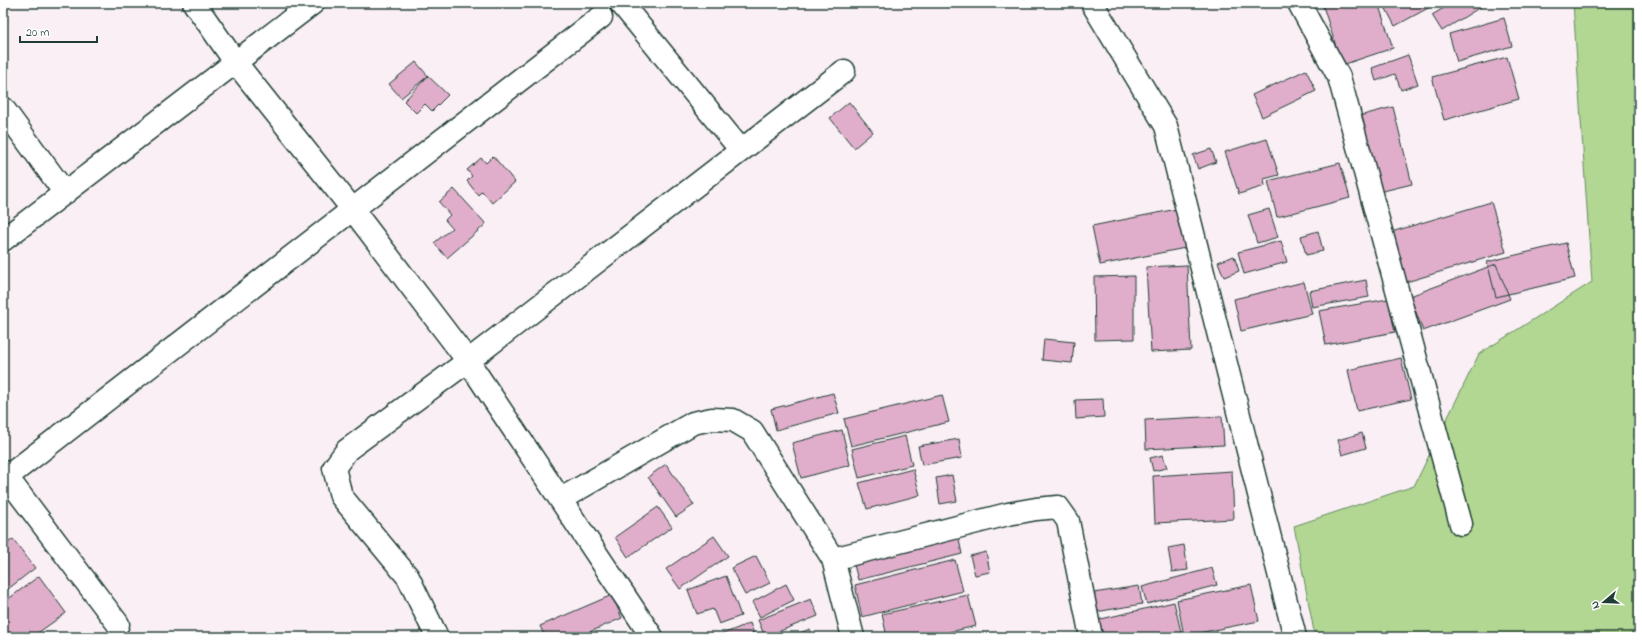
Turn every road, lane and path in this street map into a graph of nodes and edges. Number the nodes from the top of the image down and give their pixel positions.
1 (194, 3) edge
2 (313, 3) edge
3 (621, 3) edge
4 (1092, 3) edge
5 (1299, 3) edge
6 (601, 17) dead end
7 (236, 63) junction
8 (844, 70) dead end
9 (3, 108) edge
10 (740, 150) junction
11 (65, 193) junction
12 (353, 210) junction
13 (3, 240) edge
14 (468, 361) junction
15 (5, 474) edge
16 (560, 499) junction
17 (1461, 524) dead end
18 (833, 559) junction
19 (118, 624) dead end
20 (437, 637) edge
21 (652, 637) edge
22 (853, 637) edge
23 (1091, 637) edge
24 (1294, 637) edge

1 - 7 street
2 - 7 street
3 - 10 street
4 - 24 street
5 - 17 street
6 - 12 street
7 - 11 street
7 - 12 street
8 - 10 street
9 - 11 street
10 - 14 street
11 - 13 street
12 - 14 street
12 - 15 street
14 - 16 street
14 - 20 street
15 - 19 street
16 - 18 street
16 - 21 street
18 - 22 street
18 - 23 street

